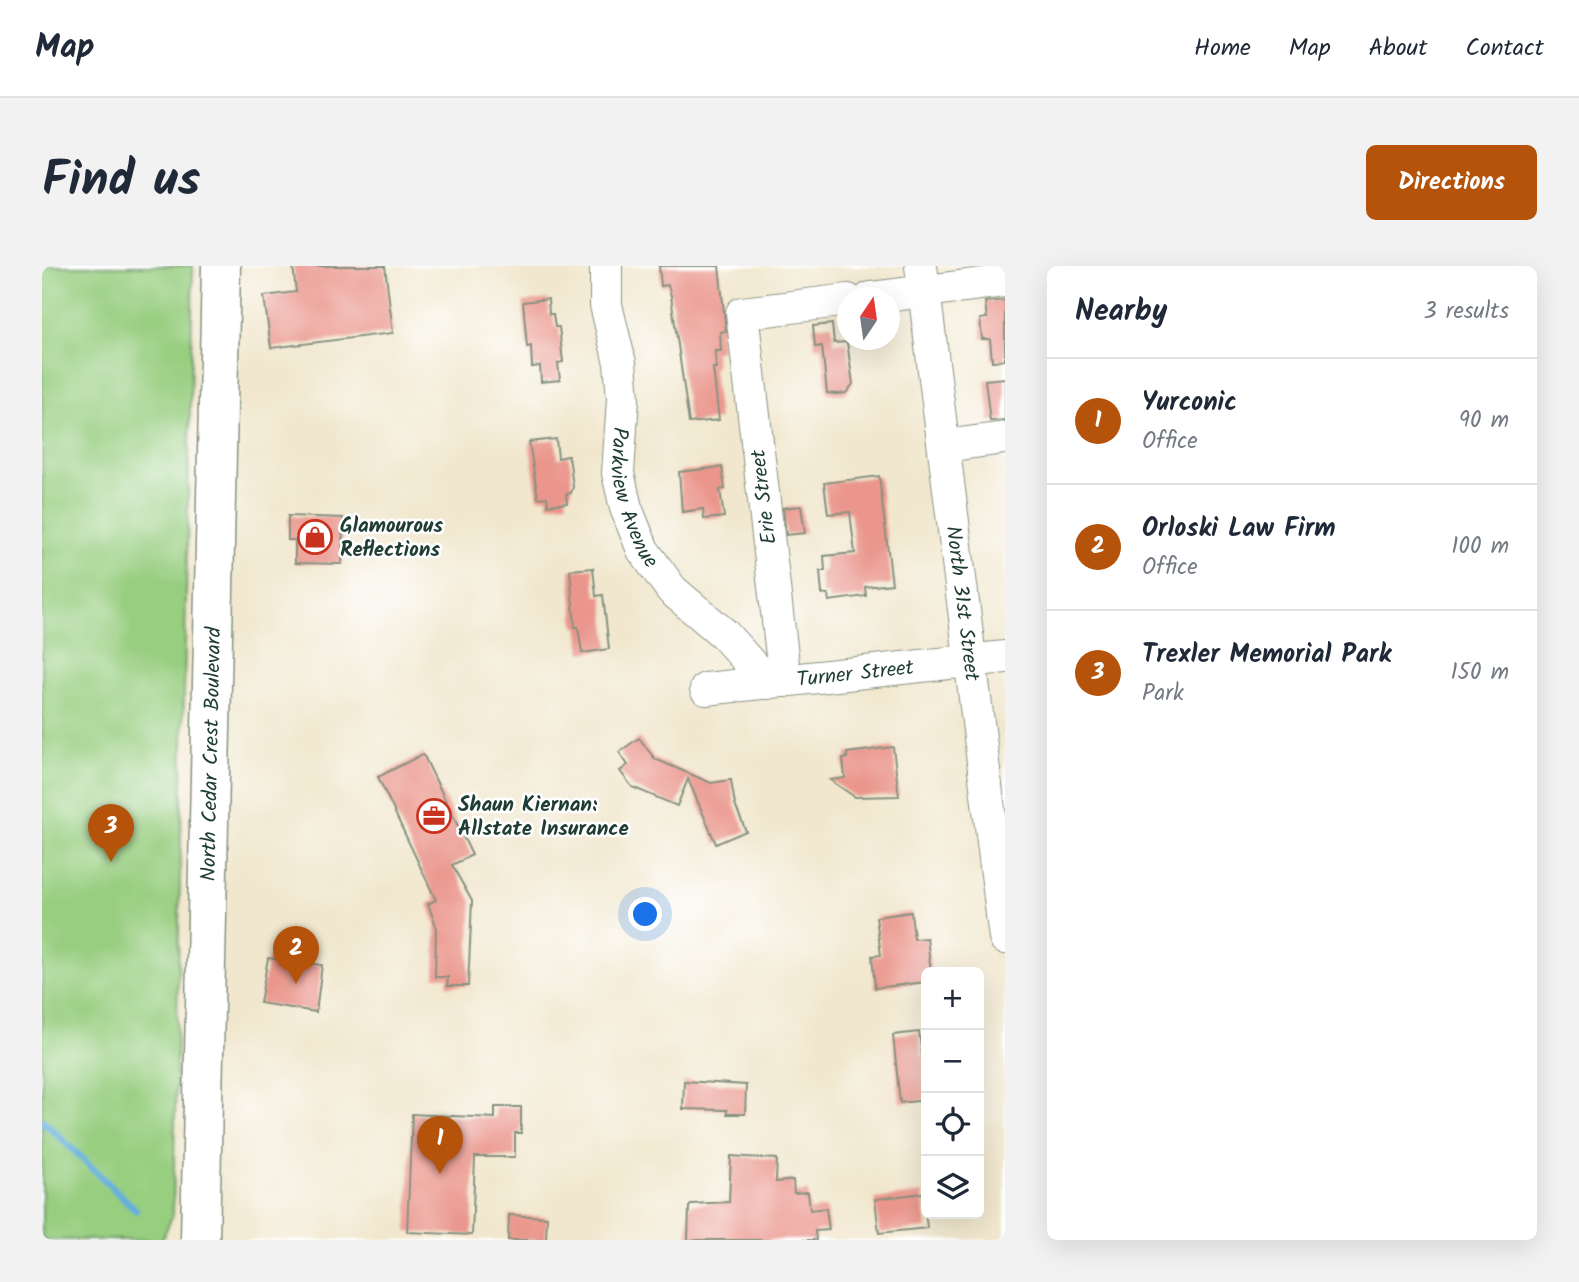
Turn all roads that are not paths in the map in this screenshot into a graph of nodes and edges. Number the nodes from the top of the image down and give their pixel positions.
1 (221, 266) edge
2 (606, 266) edge
3 (923, 279) edge
4 (1005, 281) edge
5 (900, 287) edge
6 (837, 301) edge
7 (1005, 438) edge
8 (944, 446) junction
9 (1005, 657) edge
10 (969, 661) junction
11 (777, 682) junction
12 (706, 689) dead end
13 (1005, 938) edge
14 (200, 1240) edge

1 - 14 main road, North Cedar Crest Boulevard
2 - 11 street, Parkview Avenue
3 - 4 street
3 - 5 street
3 - 8 street, North 31st Street
6 - 11 street, Erie Street
7 - 8 street
8 - 10 street, North 31st Street
9 - 10 street, Turner Street
10 - 11 street, Turner Street
10 - 13 street, North 31st Street
11 - 12 street, Turner Street

